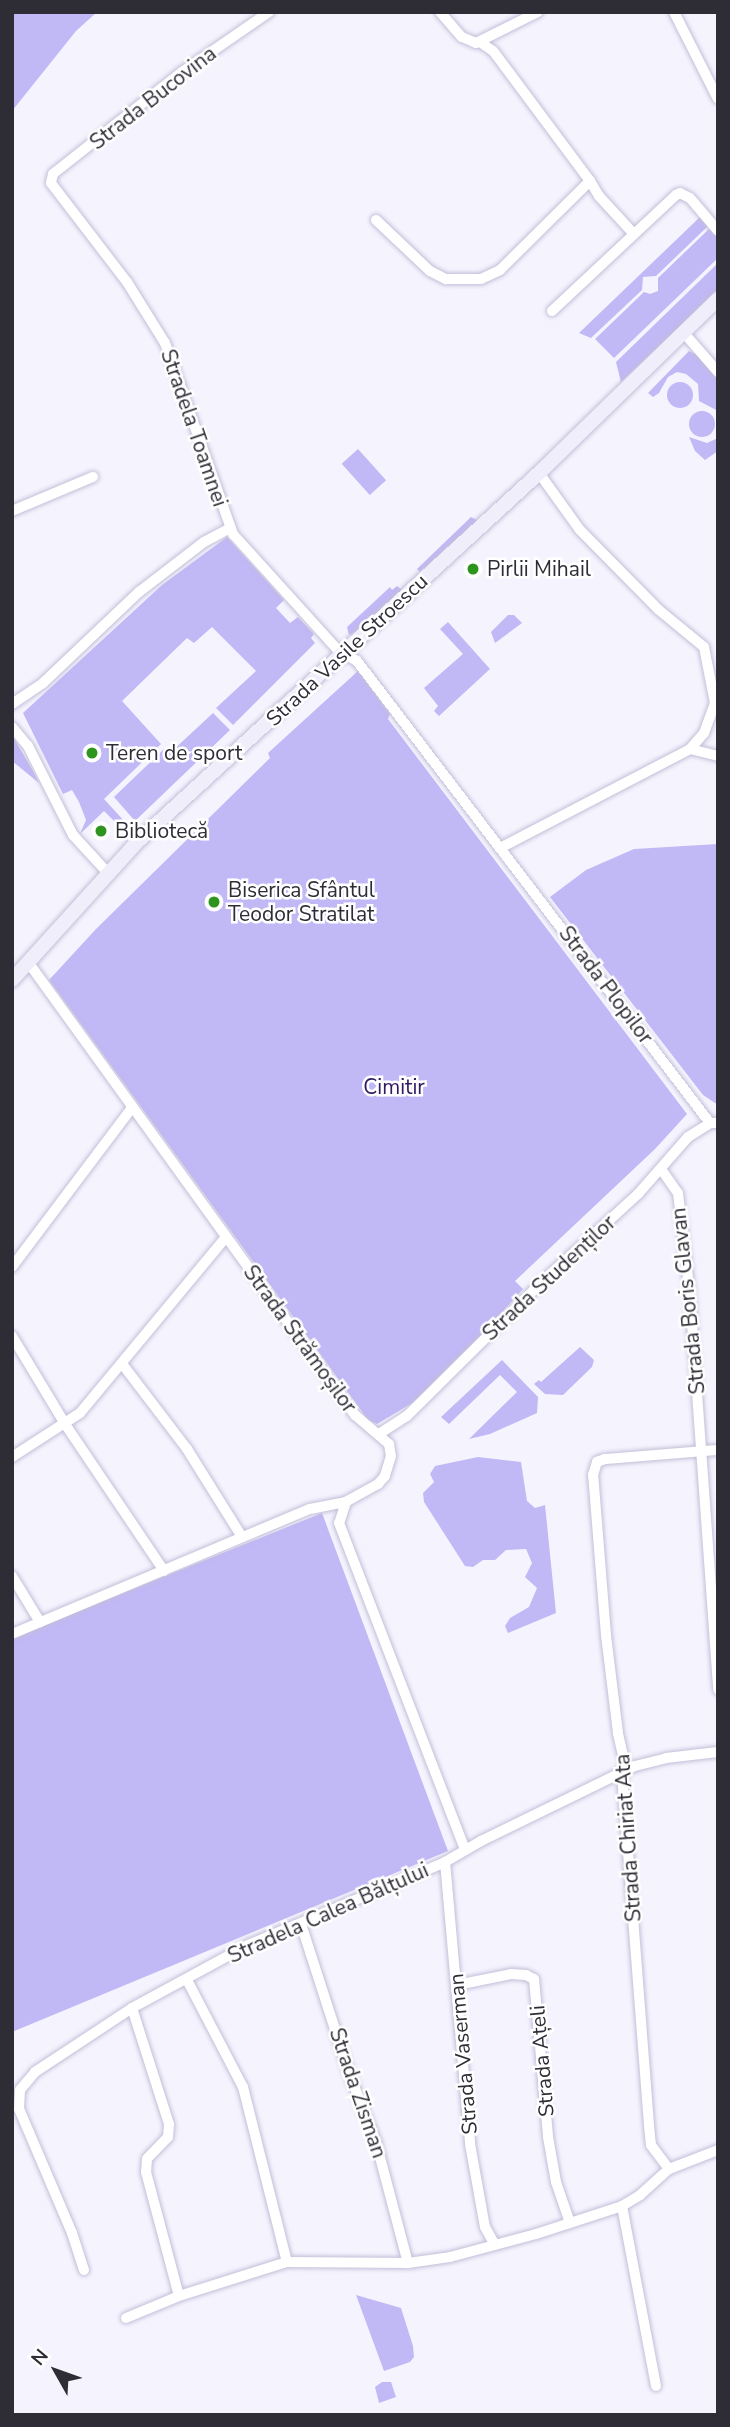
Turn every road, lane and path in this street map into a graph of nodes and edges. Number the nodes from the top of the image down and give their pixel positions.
1 (269, 12) edge
2 (440, 12) edge
3 (538, 12) edge
4 (674, 12) edge
5 (480, 42) junction
6 (718, 99) edge
7 (590, 181) junction
8 (56, 190) joint
9 (376, 220) dead end
10 (718, 232) edge
11 (633, 233) junction
12 (718, 299) edge
13 (552, 312) dead end
14 (684, 333) junction
15 (718, 372) edge
16 (539, 473) junction
17 (93, 477) dead end
18 (12, 511) edge
19 (230, 528) junction
20 (345, 654) junction
21 (12, 704) edge
22 (12, 727) edge
23 (690, 749) junction
24 (718, 756) edge
25 (502, 847) junction
26 (107, 872) junction
27 (28, 962) junction
28 (12, 980) edge
29 (132, 1108) junction
30 (714, 1123) edge
31 (661, 1169) junction
32 (226, 1237) junction
33 (12, 1267) edge
34 (12, 1336) edge
35 (123, 1365) junction
36 (65, 1424) junction
37 (379, 1434) junction
38 (718, 1450) edge
39 (702, 1452) junction
40 (12, 1457) edge
41 (346, 1502) junction
42 (242, 1537) junction
43 (164, 1571) junction
44 (12, 1576) edge
45 (40, 1622) junction
46 (12, 1634) edge
47 (718, 1690) edge
48 (718, 1752) edge
49 (622, 1771) junction
50 (465, 1850) junction
51 (445, 1862) junction
52 (301, 1924) junction
53 (187, 1980) junction
54 (457, 1985) junction
55 (132, 2008) junction
56 (718, 2150) edge
57 (669, 2169) junction
58 (622, 2206) junction
59 (569, 2220) junction
60 (494, 2243) junction
61 (287, 2262) junction
62 (408, 2263) junction
63 (84, 2270) dead end
64 (178, 2296) junction
65 (126, 2318) dead end
66 (656, 2386) dead end

1 - 8 street, Strada Bucovina
2 - 5 street
3 - 5 street
4 - 6 street
5 - 7 street
7 - 9 street
7 - 11 street
8 - 19 street, Stradela Toamnei
10 - 11 street
11 - 13 street
12 - 14 main road, Strada Vasile Stroescu
14 - 15 street
14 - 16 main road, Strada Vasile Stroescu
16 - 20 main road, Strada Vasile Stroescu
16 - 23 street
17 - 18 street
19 - 20 street, Stradela Toamnei
19 - 21 street
20 - 25 street, Strada Plopilor
20 - 26 main road, Strada Vasile Stroescu
22 - 26 street
23 - 24 street
23 - 25 street
25 - 30 street, Strada Plopilor
26 - 27 main road, Strada Vasile Stroescu
27 - 28 main road, Strada Vasile Stroescu
27 - 29 street, Strada Strămoșilor
29 - 32 street, Strada Strămoșilor
29 - 33 street
30 - 31 street, Strada Studenților
31 - 37 street, Strada Studenților
31 - 39 street, Strada Boris Glavan
32 - 35 street
32 - 37 street, Strada Strămoșilor
34 - 36 street
35 - 36 street
35 - 42 street
36 - 40 street
36 - 43 street
37 - 41 street
38 - 39 street
39 - 47 street, Strada Boris Glavan
39 - 49 street, Strada Chiriat Ata
41 - 42 street
41 - 50 street
42 - 43 street
43 - 45 street
44 - 45 street
45 - 46 street
48 - 49 street, Stradela Calea Bălțului
49 - 50 street, Stradela Calea Bălțului
49 - 57 street, Strada Chiriat Ata
50 - 51 street, Stradela Calea Bălțului
51 - 52 street, Stradela Calea Bălțului
51 - 54 street, Strada Vaserman
52 - 53 street, Stradela Calea Bălțului
52 - 62 street, Strada Zisman
53 - 55 street, Stradela Calea Bălțului
53 - 61 street
54 - 59 street, Strada Ațeli
54 - 60 street, Strada Vaserman
55 - 63 street, Stradela Calea Bălțului
55 - 64 street
56 - 57 street
57 - 58 street
58 - 59 street
58 - 66 street
59 - 60 street
60 - 62 street
61 - 62 street
61 - 64 street
64 - 65 street

